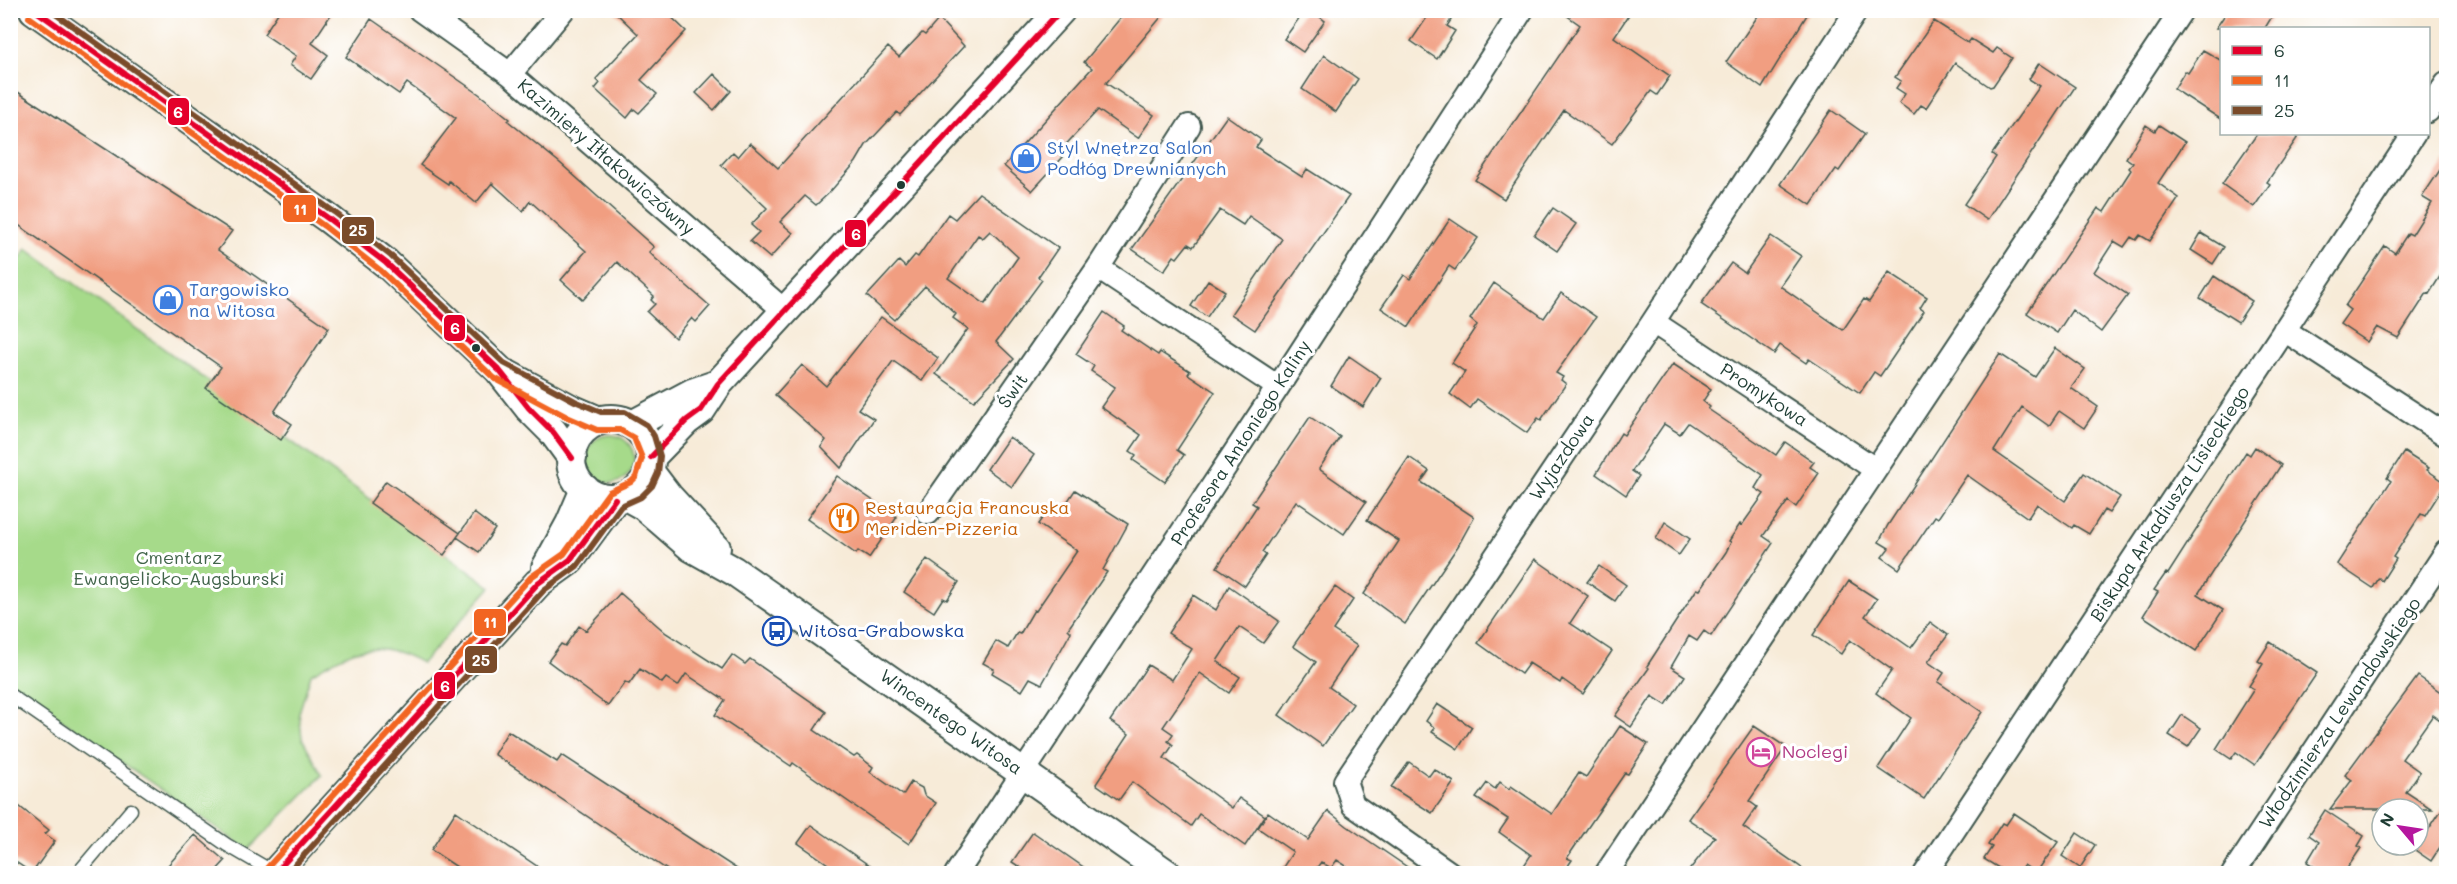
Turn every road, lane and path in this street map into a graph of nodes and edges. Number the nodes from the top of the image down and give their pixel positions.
1 (34, 10) edge
2 (420, 10) edge
3 (563, 10) edge
4 (1061, 10) edge
5 (1522, 10) edge
6 (1857, 10) edge
7 (2182, 10) edge
8 (510, 74) junction
9 (2446, 84) edge
10 (2430, 108) edge
11 (1189, 126) dead end
12 (2413, 135) edge
13 (1098, 268) junction
14 (786, 312) junction
15 (1653, 322) junction
16 (2284, 330) junction
17 (499, 370) junction
18 (718, 384) junction
19 (1278, 387) junction
20 (599, 421) junction
21 (632, 425) junction
22 (2446, 435) edge
23 (572, 458) junction
24 (650, 464) junction
25 (1875, 469) junction
26 (585, 489) junction
27 (620, 497) junction
28 (928, 513) dead end
29 (2446, 552) edge
30 (734, 571) junction
31 (538, 583) junction
32 (10, 695) edge
33 (1024, 772) junction
34 (131, 810) dead end
35 (1935, 870) edge
36 (77, 873) edge
37 (275, 873) edge
38 (956, 873) edge
39 (1167, 873) edge
40 (1451, 873) edge
41 (1606, 873) edge
42 (2233, 873) edge

1 - 17 street
2 - 8 street, Kazimiery Iłłakowiczówny
3 - 8 street
4 - 14 street
5 - 19 street, Profesora Antoniego Kaliny
6 - 15 street, Wyjazdowa
7 - 25 street
8 - 14 street, Kazimiery Iłłakowiczówny
9 - 10 street
11 - 13 street, Świt
12 - 16 street, Biskupa Arkadiusza Lisieckiego
13 - 19 street
13 - 28 street, Świt
14 - 18 street
15 - 25 street, Promykowa
15 - 40 street, Wyjazdowa
16 - 22 street
16 - 35 street, Biskupa Arkadiusza Lisieckiego
17 - 20 street
17 - 23 street
18 - 21 street
18 - 24 street
19 - 33 street, Profesora Antoniego Kaliny
20 - 21 street
20 - 23 street
21 - 24 street
23 - 26 street
24 - 27 street
24 - 30 street, Wincentego Witosa
25 - 41 street
26 - 27 street
26 - 31 street
27 - 30 street, Wincentego Witosa
27 - 31 street
29 - 42 street, Włodzimierza Lewandowskiego
30 - 33 street, Wincentego Witosa
31 - 37 street
32 - 37 lane
33 - 38 street, Profesora Antoniego Kaliny
33 - 39 street, Wincentego Witosa
34 - 36 lane

